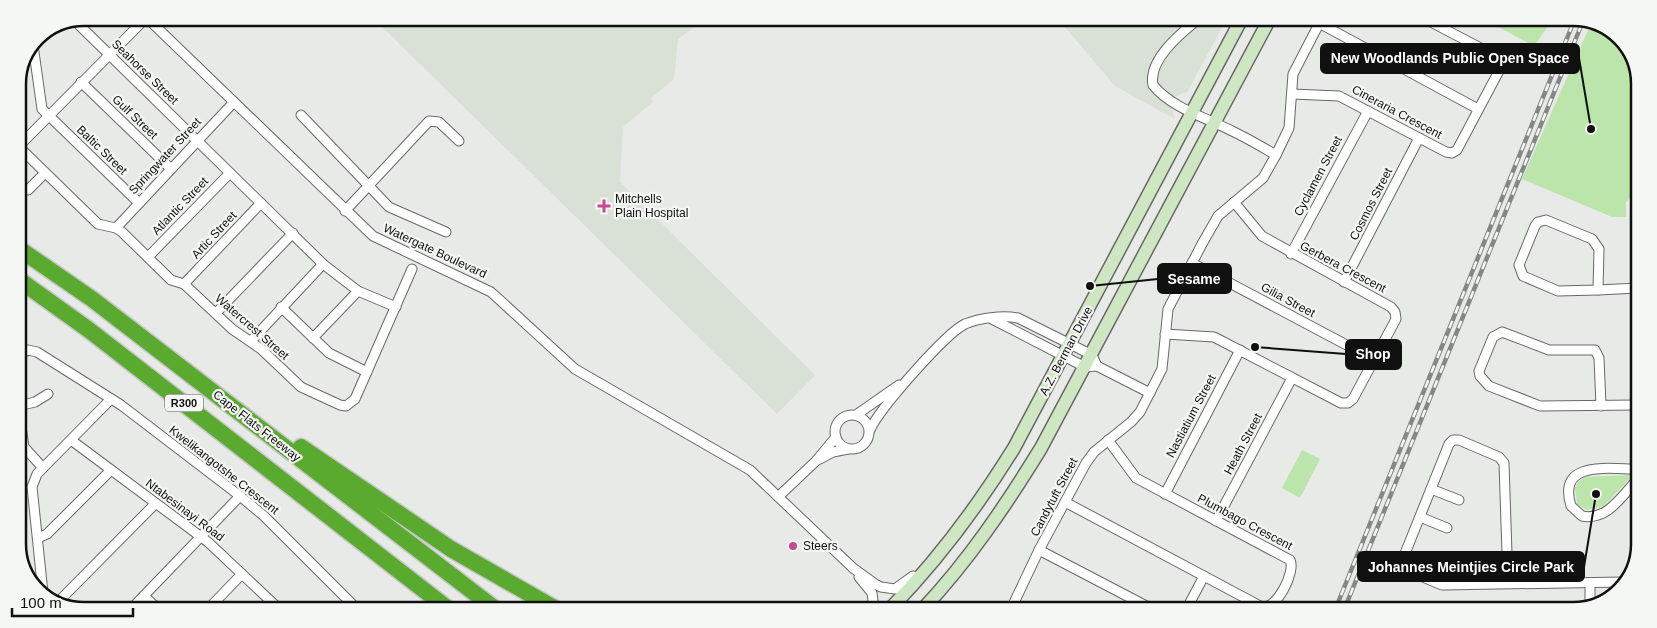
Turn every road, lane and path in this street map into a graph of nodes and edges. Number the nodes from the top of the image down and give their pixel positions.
1 (80, 26) edge
2 (138, 26) edge
3 (154, 26) edge
4 (1190, 26) edge
5 (1238, 26) edge
6 (1266, 26) edge
7 (1318, 26) edge
8 (1327, 26) edge
9 (1438, 26) edge
10 (109, 55) junction
11 (34, 56) edge
12 (81, 82) junction
13 (1292, 94) junction
14 (234, 102) junction
15 (1478, 109) junction
16 (1368, 111) junction
17 (1193, 113) junction
18 (47, 115) junction
19 (301, 115) dead end
20 (1215, 122) junction
21 (26, 137) edge
22 (1419, 138) junction
23 (197, 141) junction
24 (459, 141) dead end
25 (26, 154) edge
26 (1276, 155) junction
27 (171, 170) junction
28 (45, 173) junction
29 (230, 173) junction
30 (370, 184) junction
31 (28, 190) dead end
32 (1234, 202) junction
33 (139, 203) junction
34 (261, 203) junction
35 (345, 211) junction
36 (116, 228) junction
37 (446, 232) dead end
38 (293, 233) junction
39 (26, 254) edge
40 (1291, 254) junction
41 (148, 257) junction
42 (323, 264) junction
43 (1192, 264) junction
44 (412, 269) dead end
45 (1344, 282) junction
46 (184, 284) junction
47 (26, 285) edge
48 (1631, 288) edge
49 (1598, 290) junction
50 (358, 291) junction
51 (281, 307) junction
52 (396, 307) junction
53 (216, 313) junction
54 (992, 319) junction
55 (1165, 334) junction
56 (314, 338) junction
57 (251, 341) junction
58 (1070, 343) junction
59 (1240, 350) junction
60 (26, 351) edge
61 (1064, 355) junction
62 (1374, 359) junction
63 (1092, 362) junction
64 (368, 372) junction
65 (1292, 378) junction
66 (197, 379) junction
67 (907, 379) junction
68 (1150, 393) junction
69 (48, 394) dead end
70 (111, 399) junction
71 (26, 405) edge
72 (1631, 405) edge
73 (1601, 406) junction
74 (856, 415) junction
75 (870, 430) junction
76 (836, 437) junction
77 (71, 440) junction
78 (1108, 440) junction
79 (26, 449) edge
80 (848, 449) junction
81 (816, 460) junction
82 (43, 468) junction
83 (1631, 468) edge
84 (110, 470) junction
85 (1631, 486) edge
86 (1431, 489) junction
87 (1165, 494) junction
88 (240, 496) junction
89 (779, 496) junction
90 (1459, 500) dead end
91 (1065, 502) junction
92 (155, 504) junction
93 (1420, 517) junction
94 (1216, 521) junction
95 (1447, 528) dead end
96 (347, 531) junction
97 (201, 537) junction
98 (38, 538) junction
99 (1039, 550) junction
100 (942, 551) junction
101 (853, 568) junction
102 (242, 574) junction
103 (1204, 576) junction
104 (1616, 582) edge
105 (1590, 583) junction
106 (42, 584) edge
107 (1508, 584) junction
108 (144, 596) junction
109 (62, 598) edge
110 (1590, 599) edge
111 (138, 602) edge
112 (151, 602) edge
113 (215, 602) edge
114 (272, 602) edge
115 (350, 602) edge
116 (423, 602) edge
117 (439, 602) edge
118 (486, 602) edge
119 (544, 602) edge
120 (873, 602) edge
121 (896, 602) edge
122 (929, 602) edge
123 (1014, 602) edge
124 (1137, 602) edge
125 (1190, 602) edge
126 (1254, 602) edge
127 (1276, 602) edge

1 - 10 street, Seahorse Street
2 - 10 street
3 - 14 street, Watergate Boulevard
4 - 17 street
5 - 17 main road, A.Z. Berman Drive
6 - 20 main road, A.Z. Berman Drive
7 - 13 street, Candytuft Street
8 - 15 street
9 - 15 street, Cineraria Crescent
10 - 12 street
10 - 23 street, Seahorse Street
11 - 18 street
12 - 18 street
12 - 27 street, Gulf Street
13 - 16 street, Cineraria Crescent
13 - 26 street, Candytuft Street
14 - 23 street, Springwater Street
14 - 35 street, Watergate Boulevard
15 - 22 street, Cineraria Crescent
16 - 22 street, Cineraria Crescent
16 - 40 street, Cyclamen Street
17 - 20 street
17 - 58 main road, A.Z. Berman Drive
18 - 21 street
18 - 33 street, Baltic Street
19 - 30 street
20 - 26 street
20 - 63 main road, A.Z. Berman Drive
22 - 45 street, Cosmos Street
23 - 27 street, Springwater Street
23 - 29 street
24 - 30 street
25 - 28 street, Watercrest Street
26 - 32 street, Candytuft Street
27 - 33 street, Springwater Street
28 - 31 street
28 - 36 street, Watercrest Street
29 - 34 street
29 - 41 street, Atlantic Street
30 - 35 street
30 - 37 street
32 - 40 street, Gerbera Crescent
32 - 43 street, Candytuft Street
33 - 36 street, Springwater Street
34 - 38 street
34 - 46 street, Artic Street
35 - 89 street, Watergate Boulevard
36 - 41 street, Watercrest Street
38 - 42 street
38 - 53 street
39 - 66 highway, Cape Flats Freeway / R300
40 - 45 street, Gerbera Crescent
41 - 46 street, Watercrest Street
42 - 50 street
42 - 51 street
43 - 55 street, Candytuft Street
43 - 62 street, Gilia Street
44 - 52 street, Watercrest Street
45 - 62 street, Gerbera Crescent
46 - 53 street, Watercrest Street
47 - 96 highway, R300
48 - 49 street
49 - 49 street
50 - 52 street
50 - 56 street
51 - 56 street
51 - 57 street
52 - 64 street, Watercrest Street
53 - 57 street, Watercrest Street
54 - 58 street
54 - 61 street
54 - 67 street
55 - 59 street, Gerbera Crescent
55 - 68 street, Candytuft Street
56 - 64 street
57 - 64 street, Watercrest Street
58 - 61 main road, A.Z. Berman Drive
58 - 63 street
59 - 65 street, Gerbera Crescent
59 - 87 street, Nastiatium Street
60 - 70 street, Kwelikangotshe Crescent
61 - 63 street
61 - 100 main road, A.Z. Berman Drive
62 - 65 street, Gerbera Crescent
63 - 68 street
63 - 122 main road, A.Z. Berman Drive
65 - 94 street, Heath Street
66 - 118 highway, Cape Flats Freeway / R300
66 - 119 highway
67 - 74 street
67 - 75 street
68 - 78 street, Candytuft Street
69 - 71 street
70 - 77 street
70 - 88 street, Kwelikangotshe Crescent
72 - 73 street
73 - 73 street
74 - 75 street
74 - 76 street
75 - 80 street
76 - 80 street
76 - 81 street
77 - 82 street
77 - 84 street, Ntabesinayi Road
78 - 87 street, Plumbago Crescent
78 - 91 street, Candytuft Street
79 - 82 street
80 - 81 street
81 - 89 street
82 - 98 street
83 - 85 street
84 - 92 street, Ntabesinayi Road
84 - 98 street
86 - 90 street
86 - 93 street
86 - 107 street
87 - 94 street, Plumbago Crescent
88 - 97 street
88 - 115 street, Kwelikangotshe Crescent
89 - 101 street, Watergate Boulevard
91 - 99 street, Candytuft Street
91 - 103 street, Plumbago Crescent
92 - 97 street, Ntabesinayi Road
92 - 109 street
93 - 95 street
93 - 107 street
94 - 127 street, Plumbago Crescent
96 - 116 highway
96 - 117 highway, R300
97 - 102 street, Ntabesinayi Road
97 - 108 street
98 - 106 street
99 - 123 street, Candytuft Street
99 - 124 street
100 - 101 street, Watergate Boulevard
100 - 121 main road, A.Z. Berman Drive
101 - 120 street, Watergate Boulevard
102 - 113 street
102 - 114 street, Ntabesinayi Road
103 - 125 street
103 - 126 street, Plumbago Crescent
104 - 105 street
105 - 107 street
105 - 110 street
108 - 111 street
108 - 112 street

